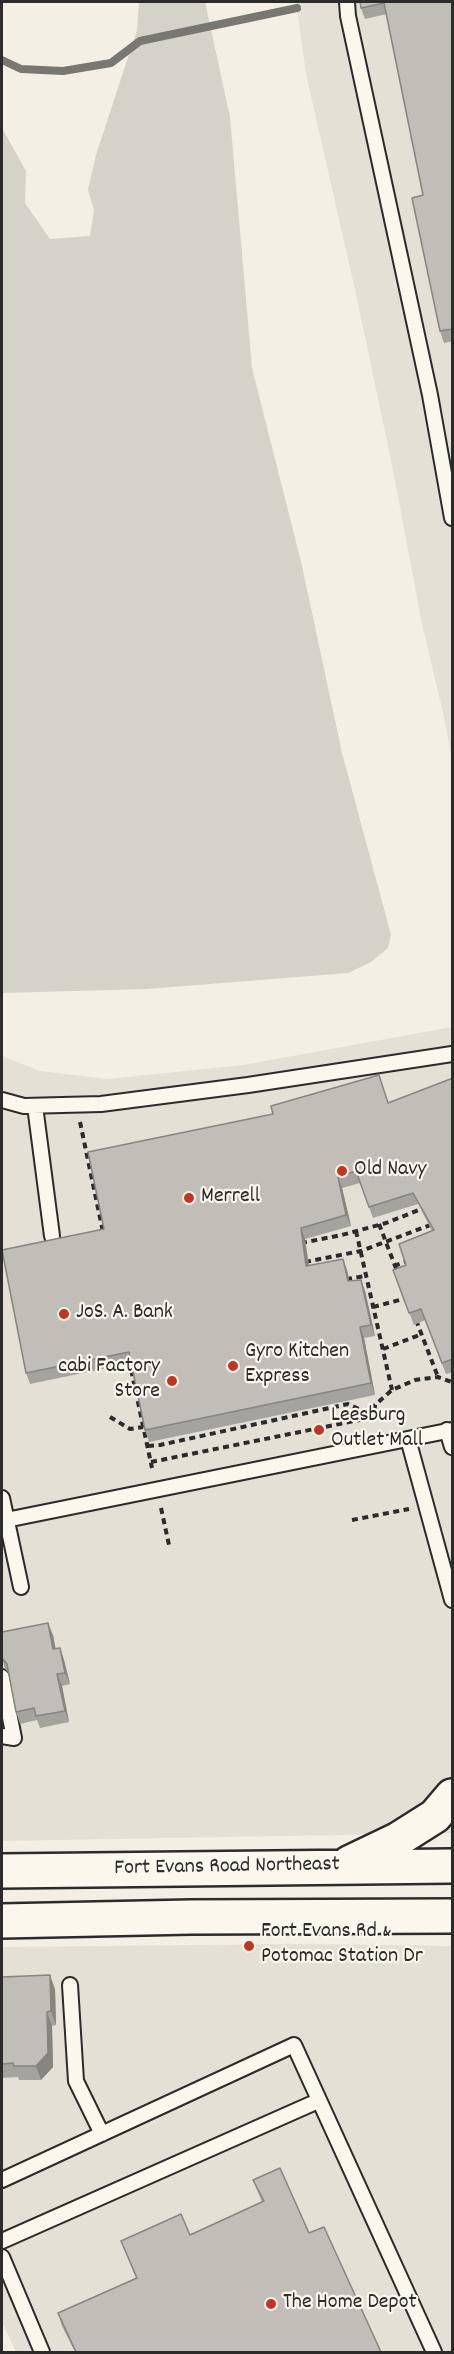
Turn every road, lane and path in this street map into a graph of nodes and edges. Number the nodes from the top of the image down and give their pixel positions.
1 (347, 2) edge
2 (453, 518) edge
3 (453, 1054) edge
4 (2, 1100) edge
5 (71, 1105) junction
6 (29, 1106) junction
7 (2, 1112) edge
8 (430, 1205) edge
9 (443, 1220) edge
10 (379, 1224) junction
11 (356, 1231) junction
12 (52, 1236) dead end
13 (105, 1243) edge
14 (300, 1243) edge
15 (385, 1243) junction
16 (361, 1251) junction
17 (414, 1258) edge
18 (303, 1262) edge
19 (394, 1266) junction
20 (366, 1276) junction
21 (399, 1277) edge
22 (343, 1280) edge
23 (403, 1287) edge
24 (407, 1298) junction
25 (373, 1307) junction
26 (411, 1307) edge
27 (414, 1316) edge
28 (422, 1334) junction
29 (383, 1349) junction
30 (129, 1358) edge
31 (438, 1377) junction
32 (453, 1382) edge
33 (392, 1390) junction
34 (110, 1418) dead end
35 (374, 1419) junction
36 (143, 1426) junction
37 (450, 1430) edge
38 (408, 1439) junction
39 (148, 1446) junction
40 (453, 1447) edge
41 (2, 1498) edge
42 (161, 1508) dead end
43 (410, 1509) dead end
44 (6, 1520) junction
45 (352, 1520) dead end
46 (169, 1545) dead end
47 (21, 1587) dead end
48 (453, 1600) edge
49 (2, 1677) edge
50 (8, 1737) edge
51 (453, 1796) edge
52 (342, 1866) junction
53 (453, 1866) edge
54 (2, 1871) edge
55 (453, 1916) edge
56 (2, 1921) edge
57 (70, 1985) dead end
58 (318, 2101) junction
59 (102, 2134) junction
60 (2, 2180) edge
61 (2, 2241) edge
62 (2, 2257) edge
63 (42, 2352) edge
64 (434, 2352) edge

1 - 2 lane
3 - 5 lane
4 - 6 lane
5 - 6 lane
5 - 13 path
6 - 7 lane
6 - 12 lane
8 - 10 path
9 - 15 path
10 - 11 path
10 - 15 path
11 - 14 path
11 - 16 path
15 - 16 path
15 - 19 path
16 - 18 path
16 - 20 path
17 - 19 path
19 - 21 path
20 - 22 path
20 - 25 path
23 - 24 path
24 - 25 path
24 - 26 path
25 - 29 path
27 - 28 path
28 - 29 path
28 - 31 path
29 - 33 path
30 - 36 path
31 - 32 path
31 - 33 path
33 - 35 path
34 - 36 path
35 - 39 path
35 - 39 path
36 - 39 path
37 - 38 lane
37 - 40 lane
38 - 44 lane
38 - 48 lane
41 - 44 lane
42 - 46 path
43 - 45 path
44 - 47 lane
49 - 50 lane
51 - 52 main road
52 - 53 main road, Fort Evans Road Northeast
52 - 54 main road, Fort Evans Road Northeast
55 - 56 main road
57 - 59 lane
58 - 59 lane
58 - 61 lane
58 - 64 lane
59 - 60 lane
62 - 63 lane

